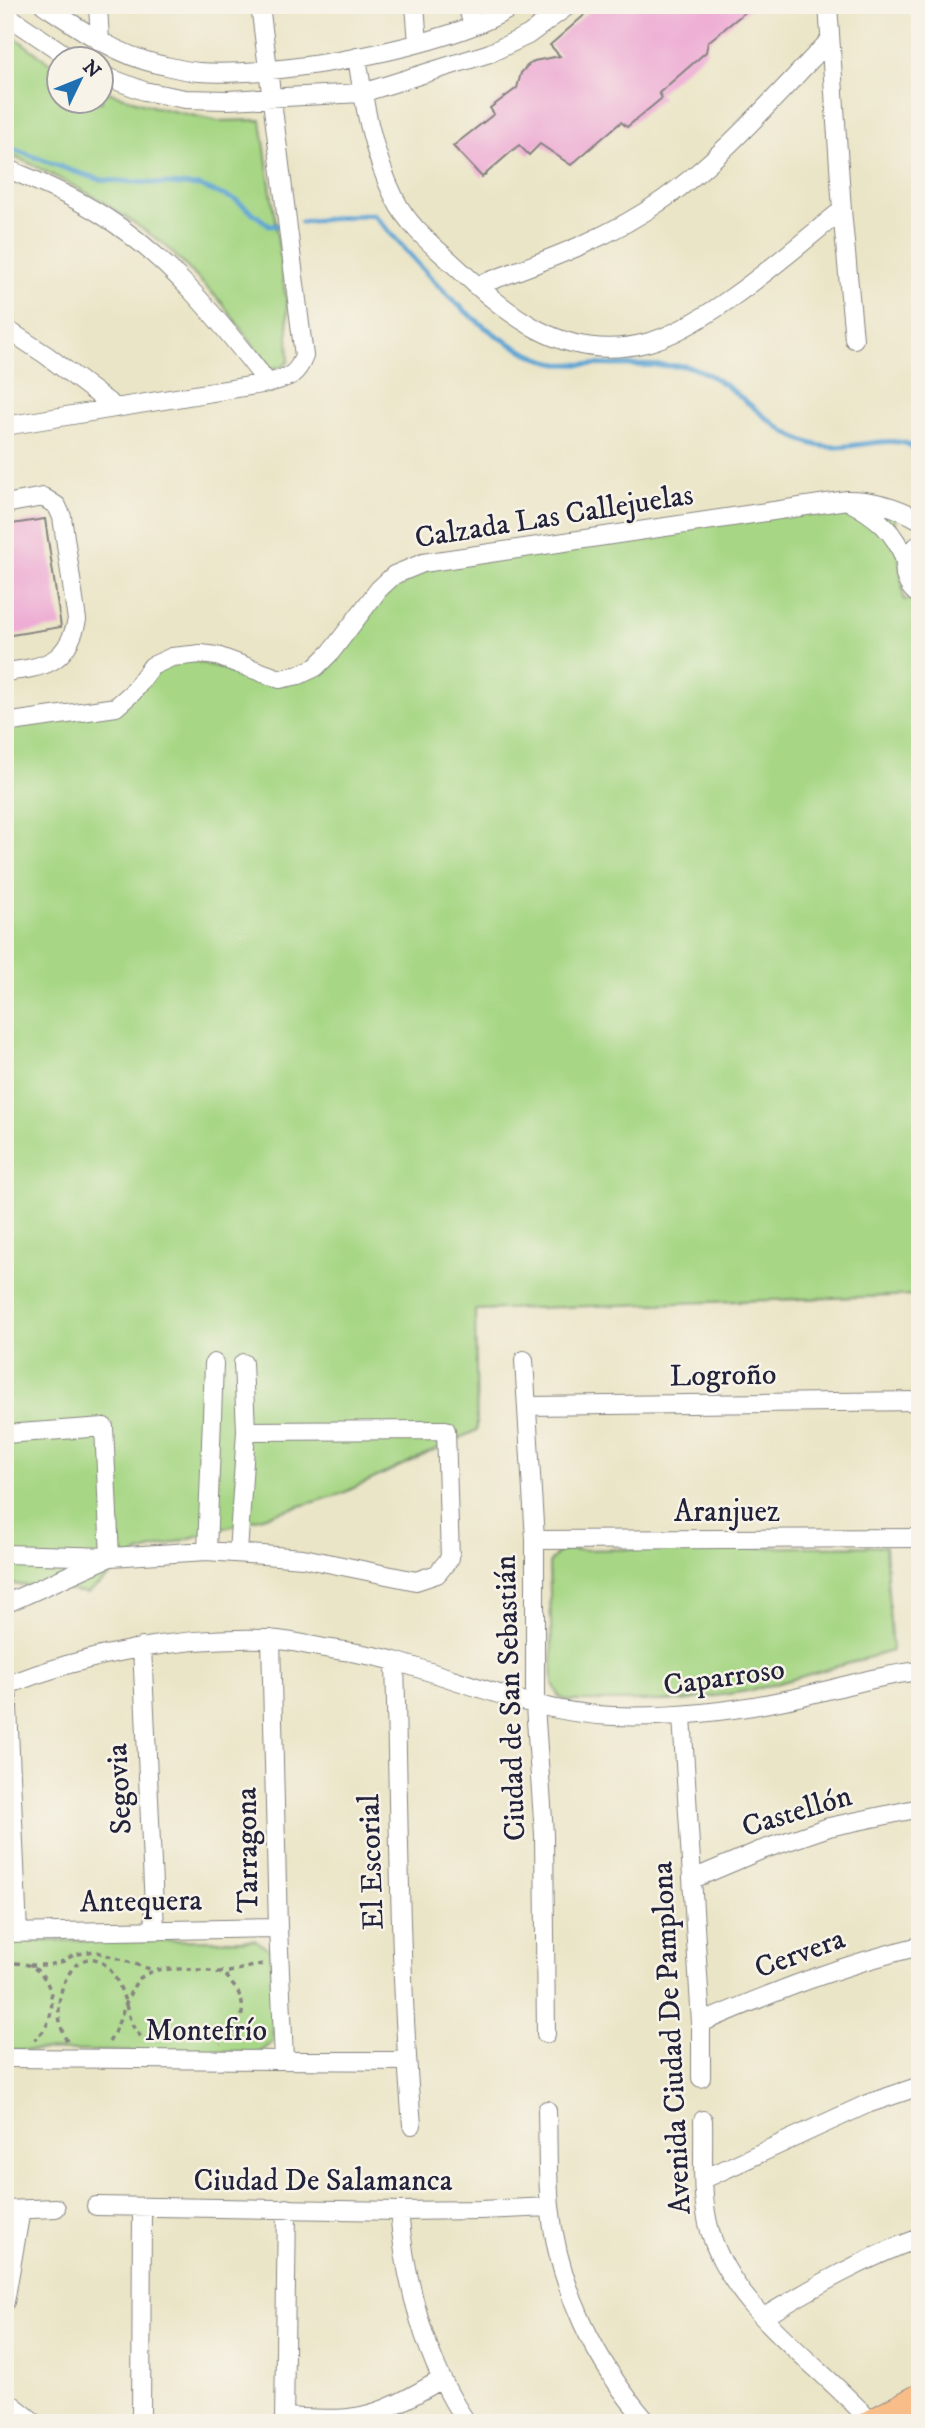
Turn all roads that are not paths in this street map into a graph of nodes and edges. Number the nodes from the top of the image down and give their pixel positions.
1 (44, 5) edge
2 (98, 5) edge
3 (260, 5) edge
4 (415, 5) edge
5 (467, 5) edge
6 (515, 5) edge
7 (569, 5) edge
8 (828, 5) edge
9 (5, 14) edge
10 (473, 26) junction
11 (830, 41) junction
12 (100, 42) junction
13 (418, 43) junction
14 (53, 46) edge
15 (357, 57) junction
16 (270, 70) junction
17 (116, 80) edge
18 (362, 93) junction
19 (272, 97) junction
20 (5, 167) edge
21 (842, 210) junction
22 (476, 286) junction
23 (5, 328) edge
24 (854, 339) dead end
25 (268, 383) junction
26 (117, 408) junction
27 (5, 426) edge
28 (847, 500) junction
29 (5, 504) edge
30 (920, 520) edge
31 (920, 544) edge
32 (905, 561) junction
33 (920, 596) edge
34 (5, 672) edge
35 (5, 723) edge
36 (524, 1360) dead end
37 (214, 1363) dead end
38 (243, 1363) dead end
39 (920, 1401) edge
40 (527, 1406) junction
41 (246, 1431) junction
42 (5, 1434) edge
43 (920, 1538) edge
44 (535, 1540) junction
45 (206, 1551) junction
46 (238, 1553) junction
47 (5, 1554) edge
48 (110, 1557) junction
49 (5, 1604) edge
50 (271, 1639) junction
51 (142, 1647) junction
52 (396, 1661) junction
53 (920, 1671) edge
54 (6, 1686) edge
55 (535, 1706) junction
56 (682, 1716) junction
57 (920, 1808) edge
58 (693, 1879) junction
59 (278, 1928) junction
60 (155, 1929) junction
61 (11, 1933) edge
62 (920, 1946) edge
63 (701, 2023) junction
64 (546, 2034) dead end
65 (5, 2058) edge
66 (284, 2059) junction
67 (407, 2061) junction
68 (701, 2078) dead end
69 (920, 2086) edge
70 (547, 2110) dead end
71 (702, 2120) dead end
72 (412, 2125) dead end
73 (704, 2179) junction
74 (96, 2207) dead end
75 (550, 2207) junction
76 (56, 2208) dead end
77 (142, 2208) junction
78 (287, 2208) junction
79 (13, 2210) edge
80 (399, 2211) junction
81 (920, 2238) edge
82 (5, 2302) edge
83 (764, 2317) junction
84 (442, 2379) junction
85 (920, 2395) edge
86 (5, 2399) edge
87 (364, 2419) edge
88 (284, 2420) edge
89 (647, 2422) edge
90 (869, 2422) edge
91 (35, 2423) edge
92 (141, 2423) edge
93 (467, 2423) edge

1 - 12 street
2 - 12 street
3 - 16 street
4 - 13 street
5 - 10 street
6 - 10 street
7 - 18 street
8 - 11 street
9 - 14 street
10 - 13 street
11 - 21 street
11 - 22 street
12 - 16 street
13 - 15 street
15 - 16 street
15 - 18 street
16 - 19 street
17 - 19 street
18 - 19 street
18 - 22 street
19 - 25 street
20 - 25 street
21 - 22 street
21 - 24 street
23 - 26 street
25 - 26 street
26 - 27 street
28 - 30 street, Calzada Las Callejuelas
28 - 32 street
28 - 35 street, Calzada Las Callejuelas
29 - 34 street
31 - 32 street
32 - 33 street
36 - 40 street, Ciudad de San Sebastián
37 - 45 street
38 - 41 street
39 - 40 street, Logroño
40 - 44 street, Ciudad de San Sebastián
41 - 46 street
41 - 46 street
42 - 48 street
43 - 44 street, Aranjuez
44 - 55 street, Ciudad de San Sebastián
45 - 46 street
45 - 48 street
47 - 48 street
48 - 49 street
50 - 51 street, Caparroso
50 - 52 street, Caparroso
50 - 59 street, Tarragona
51 - 54 street, Caparroso
51 - 60 street, Segovia
52 - 55 street, Caparroso
52 - 67 street, El Escorial
53 - 56 street, Caparroso
54 - 61 street
55 - 56 street, Caparroso
55 - 64 street, Ciudad de San Sebastián
56 - 58 street, Avenida Ciudad De Pamplona
57 - 58 street, Castellón
58 - 63 street, Avenida Ciudad De Pamplona
59 - 60 street, Antequera
59 - 66 street, Tarragona
60 - 61 street, Antequera
62 - 63 street, Cervera
63 - 68 street, Avenida Ciudad De Pamplona
65 - 66 street, Montefrío
66 - 67 street, Montefrío
67 - 72 street, El Escorial
69 - 73 street
70 - 75 street
71 - 73 street, Avenida Ciudad De Pamplona
73 - 83 street, Avenida Ciudad De Pamplona
74 - 77 street, Ciudad De Salamanca
75 - 80 street, Ciudad De Salamanca
75 - 89 street
76 - 79 street
77 - 78 street, Ciudad De Salamanca
77 - 92 street
78 - 80 street, Ciudad De Salamanca
78 - 88 street
79 - 82 street
80 - 84 street
81 - 83 street
83 - 90 street, Avenida Ciudad De Pamplona
84 - 87 street
84 - 93 street
85 - 90 main road
86 - 91 street
87 - 88 street

